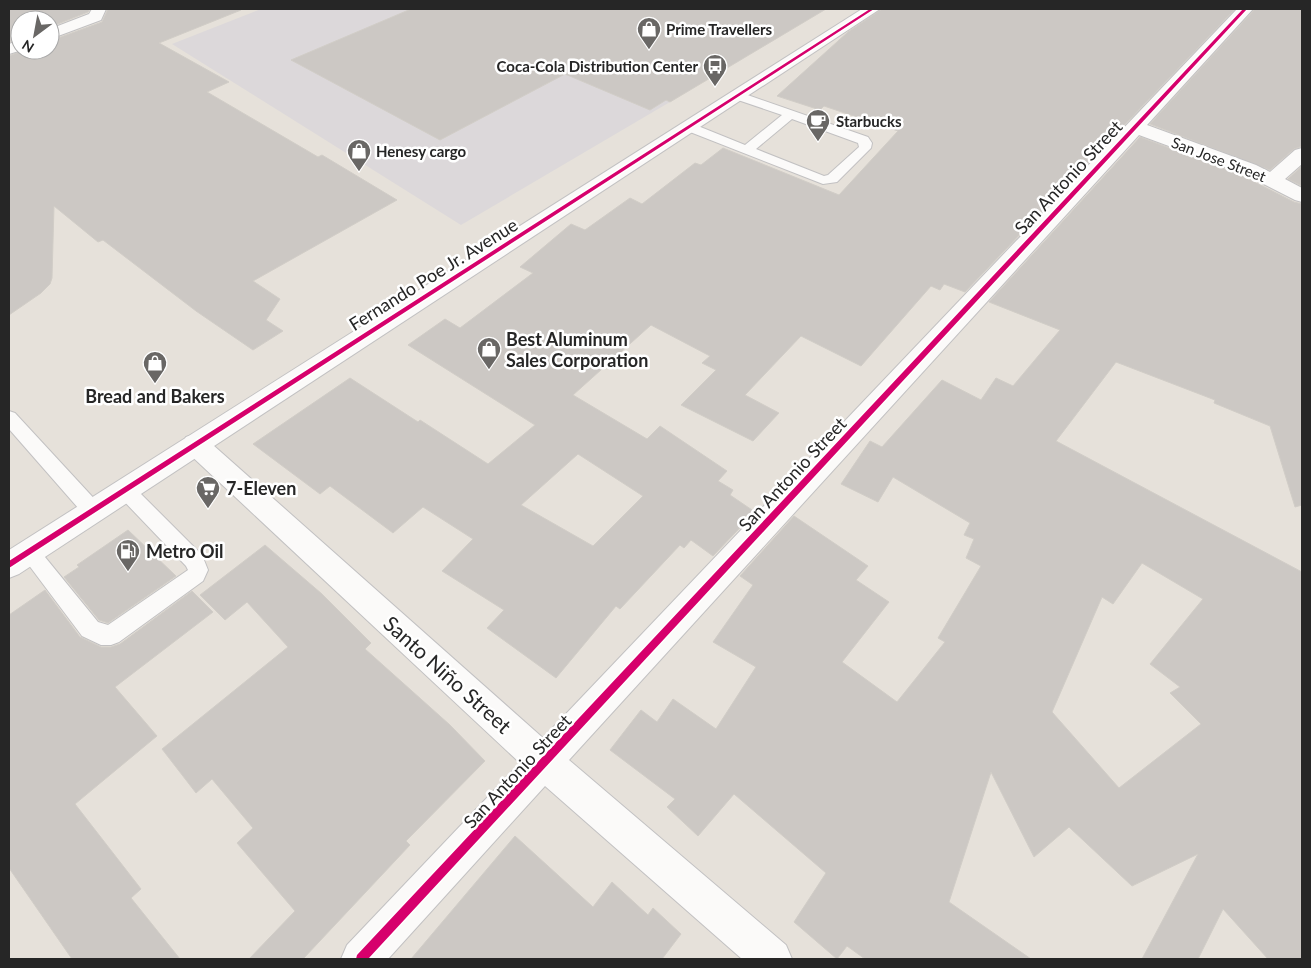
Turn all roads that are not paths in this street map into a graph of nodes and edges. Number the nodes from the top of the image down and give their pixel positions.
1 (99, 9) edge
2 (872, 9) edge
3 (1244, 9) edge
4 (60, 30) edge
5 (739, 96) junction
6 (791, 114) junction
7 (689, 127) junction
8 (1135, 127) junction
9 (747, 150) junction
10 (1302, 154) edge
11 (1272, 180) junction
12 (1302, 196) edge
13 (9, 418) edge
14 (195, 444) junction
15 (125, 490) junction
16 (93, 511) junction
17 (29, 552) junction
18 (9, 565) edge
19 (546, 763) junction
20 (361, 959) edge
21 (772, 959) edge

1 - 4 street
2 - 5 street, Fernando Poe Jr. Avenue
3 - 8 street, San Antonio Street
5 - 6 lane
5 - 7 street, Fernando Poe Jr. Avenue
6 - 9 lane
6 - 9 lane
7 - 9 lane
7 - 14 street, Fernando Poe Jr. Avenue
8 - 11 street, San Jose Street
8 - 19 street, San Antonio Street
10 - 11 street
11 - 12 street, San Jose Street
13 - 16 lane
14 - 15 street, Fernando Poe Jr. Avenue
14 - 19 street, Santo Niño Street
15 - 16 street, Fernando Poe Jr. Avenue
15 - 17 lane
16 - 17 street, Fernando Poe Jr. Avenue
17 - 18 street, Fernando Poe Jr. Avenue
19 - 20 street, San Antonio Street
19 - 21 street, Santo Niño Street

